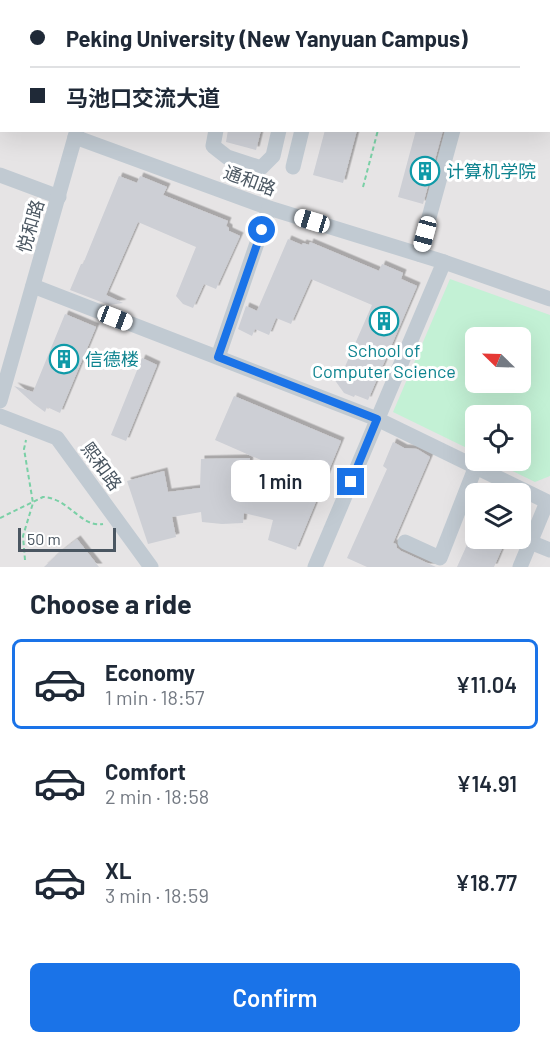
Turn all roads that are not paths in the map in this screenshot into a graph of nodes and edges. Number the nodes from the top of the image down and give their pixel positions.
1 (216, 132) edge
2 (279, 132) edge
3 (302, 132) edge
4 (452, 132) edge
5 (76, 134) edge
6 (293, 167) dead end
7 (0, 175) edge
8 (58, 197) junction
9 (269, 208) junction
10 (419, 254) junction
11 (444, 262) junction
12 (33, 286) junction
13 (550, 299) edge
14 (218, 357) junction
15 (0, 401) edge
16 (0, 416) edge
17 (377, 419) junction
18 (465, 461) edge
19 (474, 471) edge
20 (486, 471) edge
21 (548, 503) edge
22 (531, 530) edge
23 (531, 542) edge
24 (405, 543) dead end
25 (523, 549) edge
26 (550, 550) edge
27 (151, 567) edge
28 (315, 567) edge
29 (520, 567) edge

1 - 2 street
3 - 6 street
4 - 10 street
5 - 8 street, 悦和路
5 - 9 street, 通和路
7 - 8 street
8 - 12 street, 悦和路
9 - 10 street, 通和路
9 - 14 street
10 - 11 street, 通和路
11 - 13 street, 通和路
11 - 17 street
12 - 14 street
12 - 15 street, 悦和路
14 - 17 street
16 - 27 street, 熙和路
17 - 18 street
17 - 28 street
19 - 24 street
20 - 21 street
21 - 22 street
23 - 26 street
25 - 29 street

